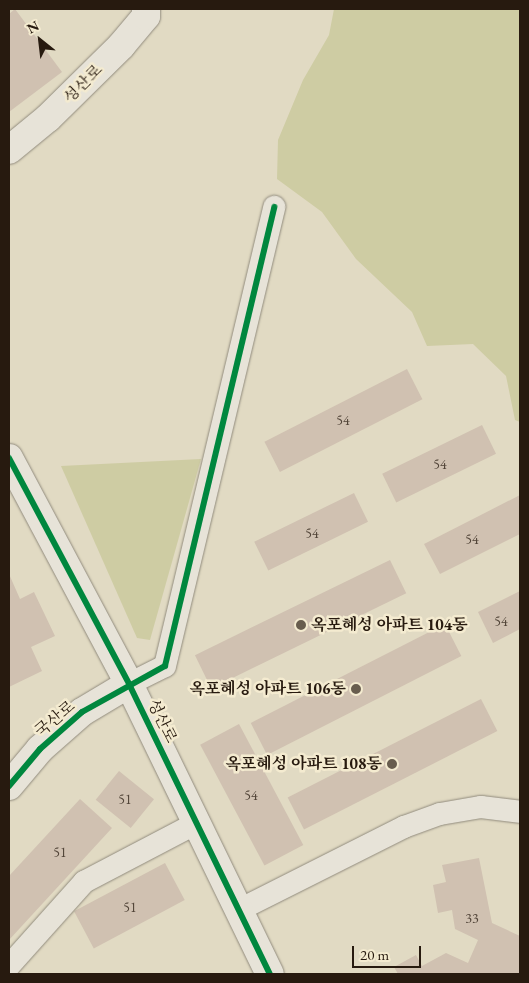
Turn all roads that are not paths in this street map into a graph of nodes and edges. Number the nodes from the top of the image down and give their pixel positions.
1 (146, 9) edge
2 (9, 150) edge
3 (274, 208) dead end
4 (9, 458) edge
5 (129, 684) junction
6 (9, 786) edge
7 (520, 812) edge
8 (195, 824) junction
9 (239, 910) junction
10 (9, 966) edge
11 (270, 974) edge

1 - 2 street, 성산로
3 - 5 street
4 - 5 street, 성산로
5 - 6 street, 국산로
5 - 8 street, 성산로
7 - 9 street
8 - 9 street, 성산로
8 - 10 street
9 - 11 street, 성산로

